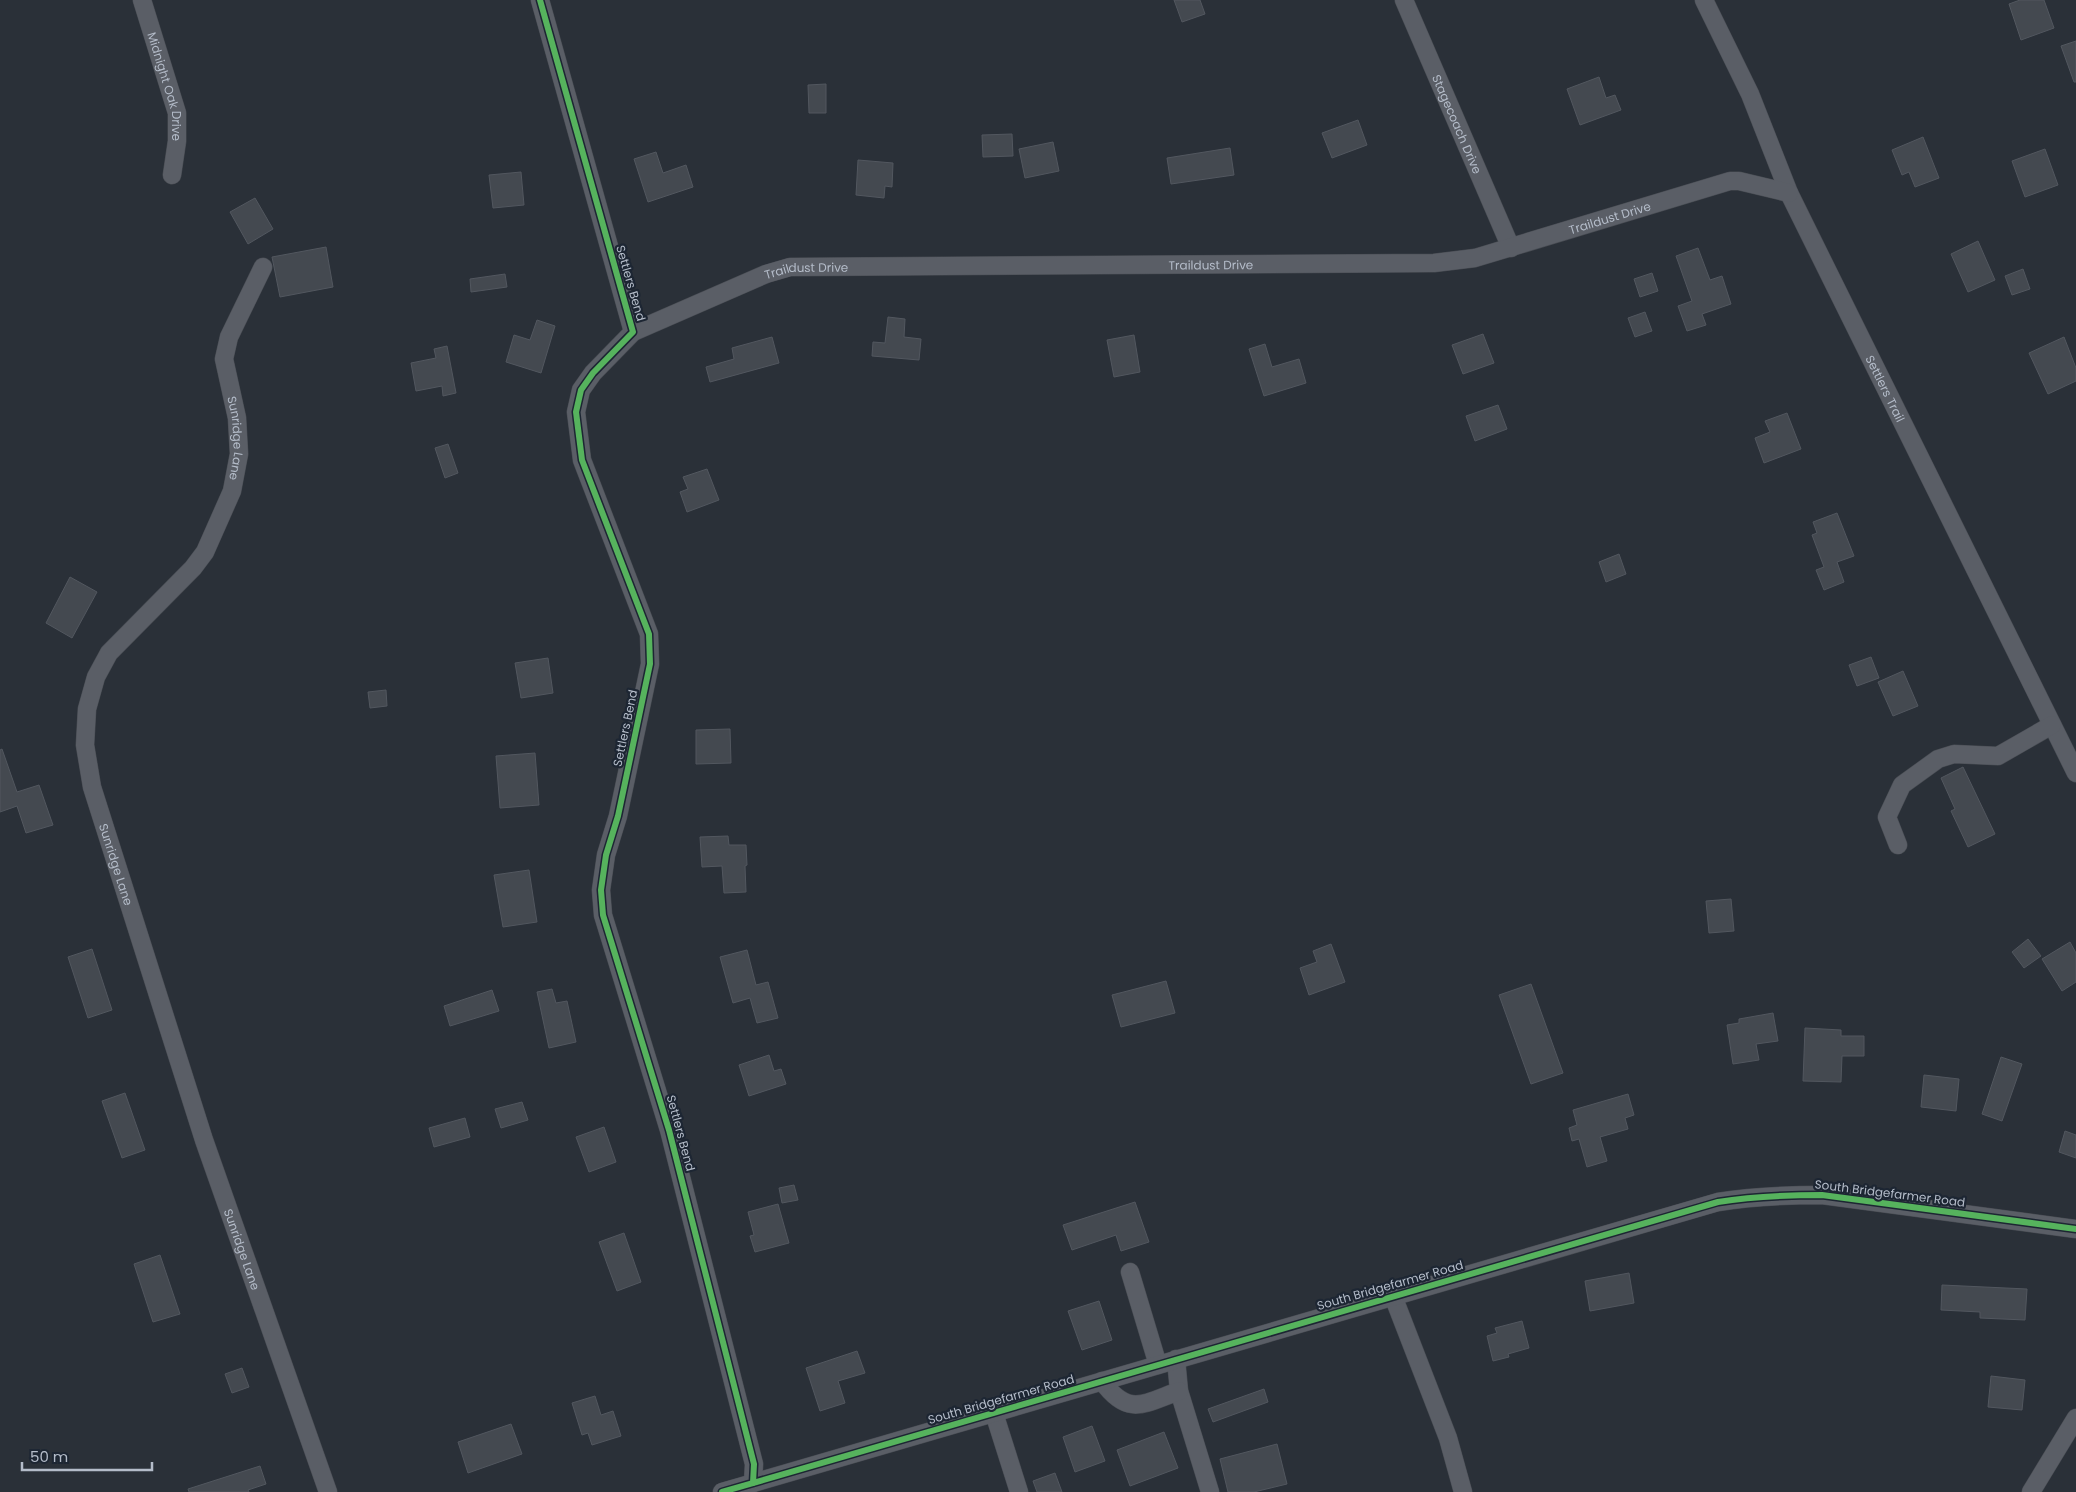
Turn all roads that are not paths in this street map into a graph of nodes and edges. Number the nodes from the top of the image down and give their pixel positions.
1 (142, 0) edge
2 (540, 0) edge
3 (1404, 0) edge
4 (1704, 0) edge
5 (172, 175) dead end
6 (1789, 193) junction
7 (1511, 248) junction
8 (263, 266) dead end
9 (633, 332) junction
10 (2052, 725) junction
11 (2076, 773) edge
12 (1898, 845) dead end
13 (2076, 1229) edge
14 (1130, 1272) dead end
15 (1393, 1296) junction
16 (1176, 1359) junction
17 (1158, 1364) junction
18 (1102, 1381) junction
19 (1179, 1391) junction
20 (994, 1413) junction
21 (2076, 1418) edge
22 (753, 1483) junction
23 (328, 1492) edge
24 (722, 1492) edge
25 (1019, 1492) edge
26 (1210, 1492) edge
27 (1463, 1492) edge
28 (2030, 1492) edge

1 - 5 street, Midnight Oak Drive
2 - 9 street, Settlers Bend
3 - 7 street, Stagecoach Drive
4 - 6 street, Settlers Trail
6 - 7 street, Traildust Drive
6 - 10 street, Settlers Trail
7 - 9 street, Traildust Drive
8 - 23 street, Sunridge Lane
9 - 22 street, Settlers Bend
10 - 11 street, Settlers Trail
10 - 12 street
13 - 15 street, South Bridgefarmer Road
14 - 17 street
15 - 16 street, South Bridgefarmer Road
15 - 27 street
16 - 17 street, South Bridgefarmer Road
16 - 19 street
17 - 18 street, South Bridgefarmer Road
18 - 19 street
18 - 20 street, South Bridgefarmer Road
19 - 26 street
20 - 22 street, South Bridgefarmer Road
20 - 25 street
21 - 28 street
22 - 24 street, South Bridgefarmer Road

